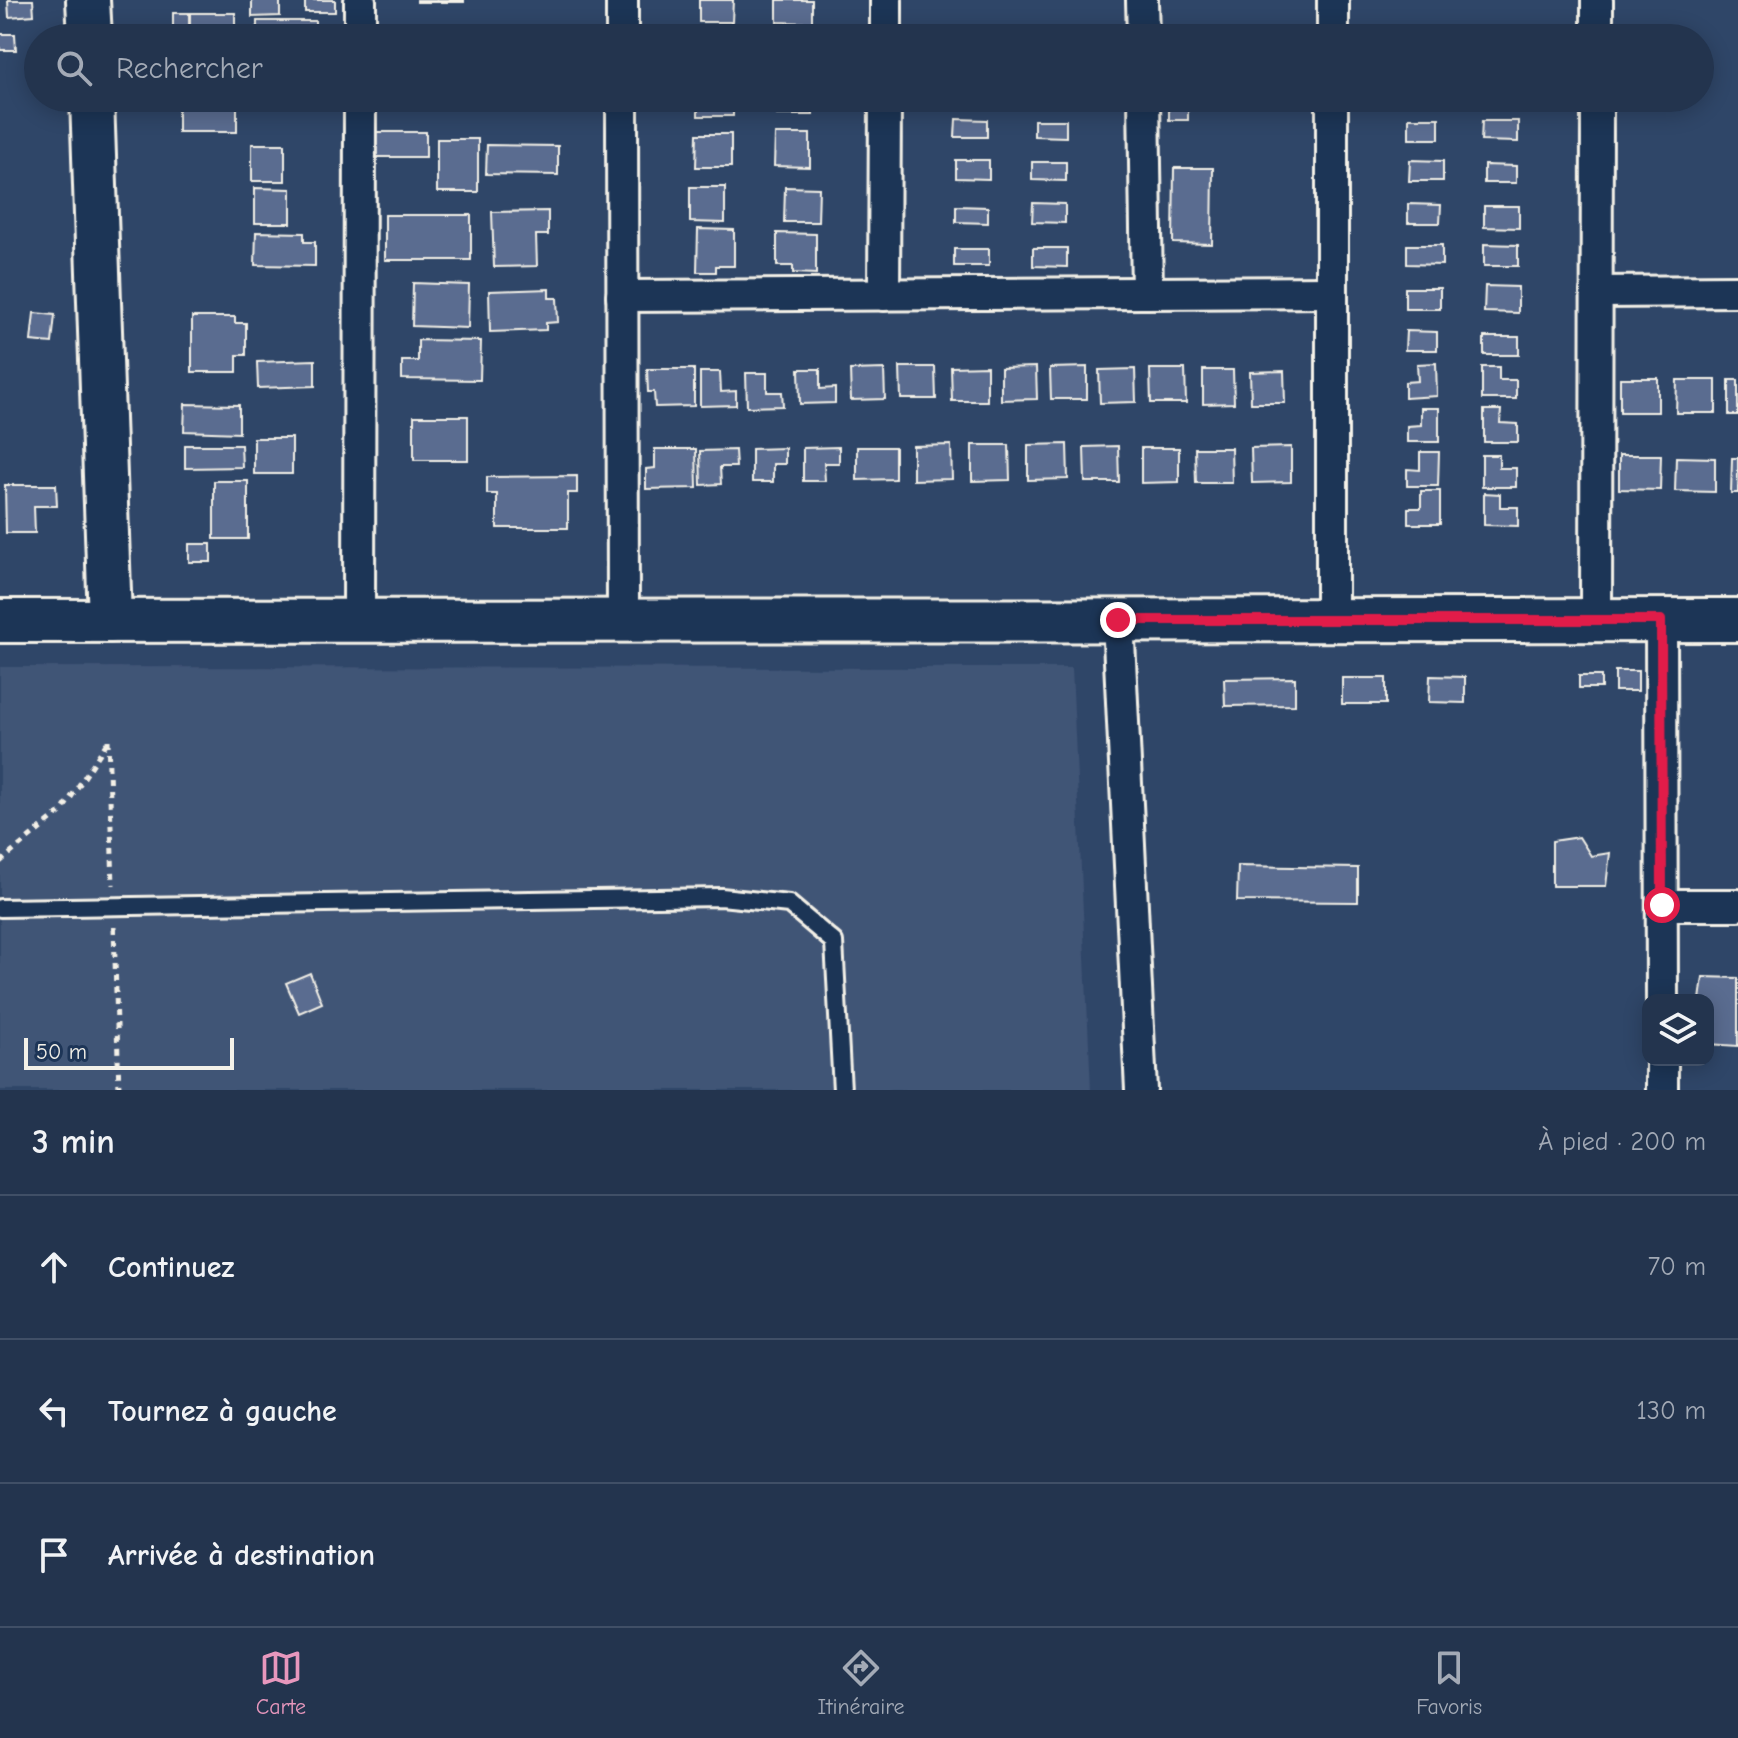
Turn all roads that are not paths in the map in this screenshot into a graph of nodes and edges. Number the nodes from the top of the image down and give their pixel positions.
1 (88, 0) edge
2 (360, 0) edge
3 (622, 0) edge
4 (886, 0) edge
5 (1142, 0) edge
6 (1333, 0) edge
7 (1597, 0) edge
8 (89, 24) edge
9 (360, 24) edge
10 (622, 24) edge
11 (886, 24) edge
12 (1143, 24) edge
13 (1333, 24) edge
14 (1597, 24) edge
15 (92, 112) edge
16 (360, 112) edge
17 (622, 112) edge
18 (885, 112) edge
19 (1144, 112) edge
20 (1332, 112) edge
21 (1597, 112) edge
22 (1738, 291) edge
23 (1330, 292) junction
24 (1596, 292) junction
25 (1147, 293) junction
26 (884, 295) junction
27 (622, 296) junction
28 (1118, 620) junction
29 (1332, 620) junction
30 (1596, 620) junction
31 (1661, 620) junction
32 (1738, 620) edge
33 (0, 621) edge
34 (110, 621) junction
35 (359, 621) junction
36 (623, 621) junction
37 (1662, 905) junction
38 (1738, 905) edge
39 (0, 908) edge
40 (1662, 994) edge
41 (1662, 1066) edge
42 (842, 1090) edge
43 (1141, 1090) edge
44 (1662, 1090) edge

1 - 8 street
2 - 9 street
3 - 10 street
4 - 11 street
5 - 12 street
6 - 13 street
7 - 14 street
15 - 34 street
16 - 35 street
17 - 27 street
18 - 26 street
19 - 25 street
20 - 23 street
21 - 24 street
22 - 24 street
23 - 25 street
23 - 29 street
24 - 30 street
25 - 26 street
26 - 27 street
27 - 36 street
28 - 29 street
28 - 36 street
28 - 43 street
29 - 30 street
30 - 31 street
31 - 32 street
31 - 37 street
33 - 34 street
34 - 35 street
35 - 36 street
37 - 38 street
37 - 40 street
39 - 42 lane
41 - 44 street

